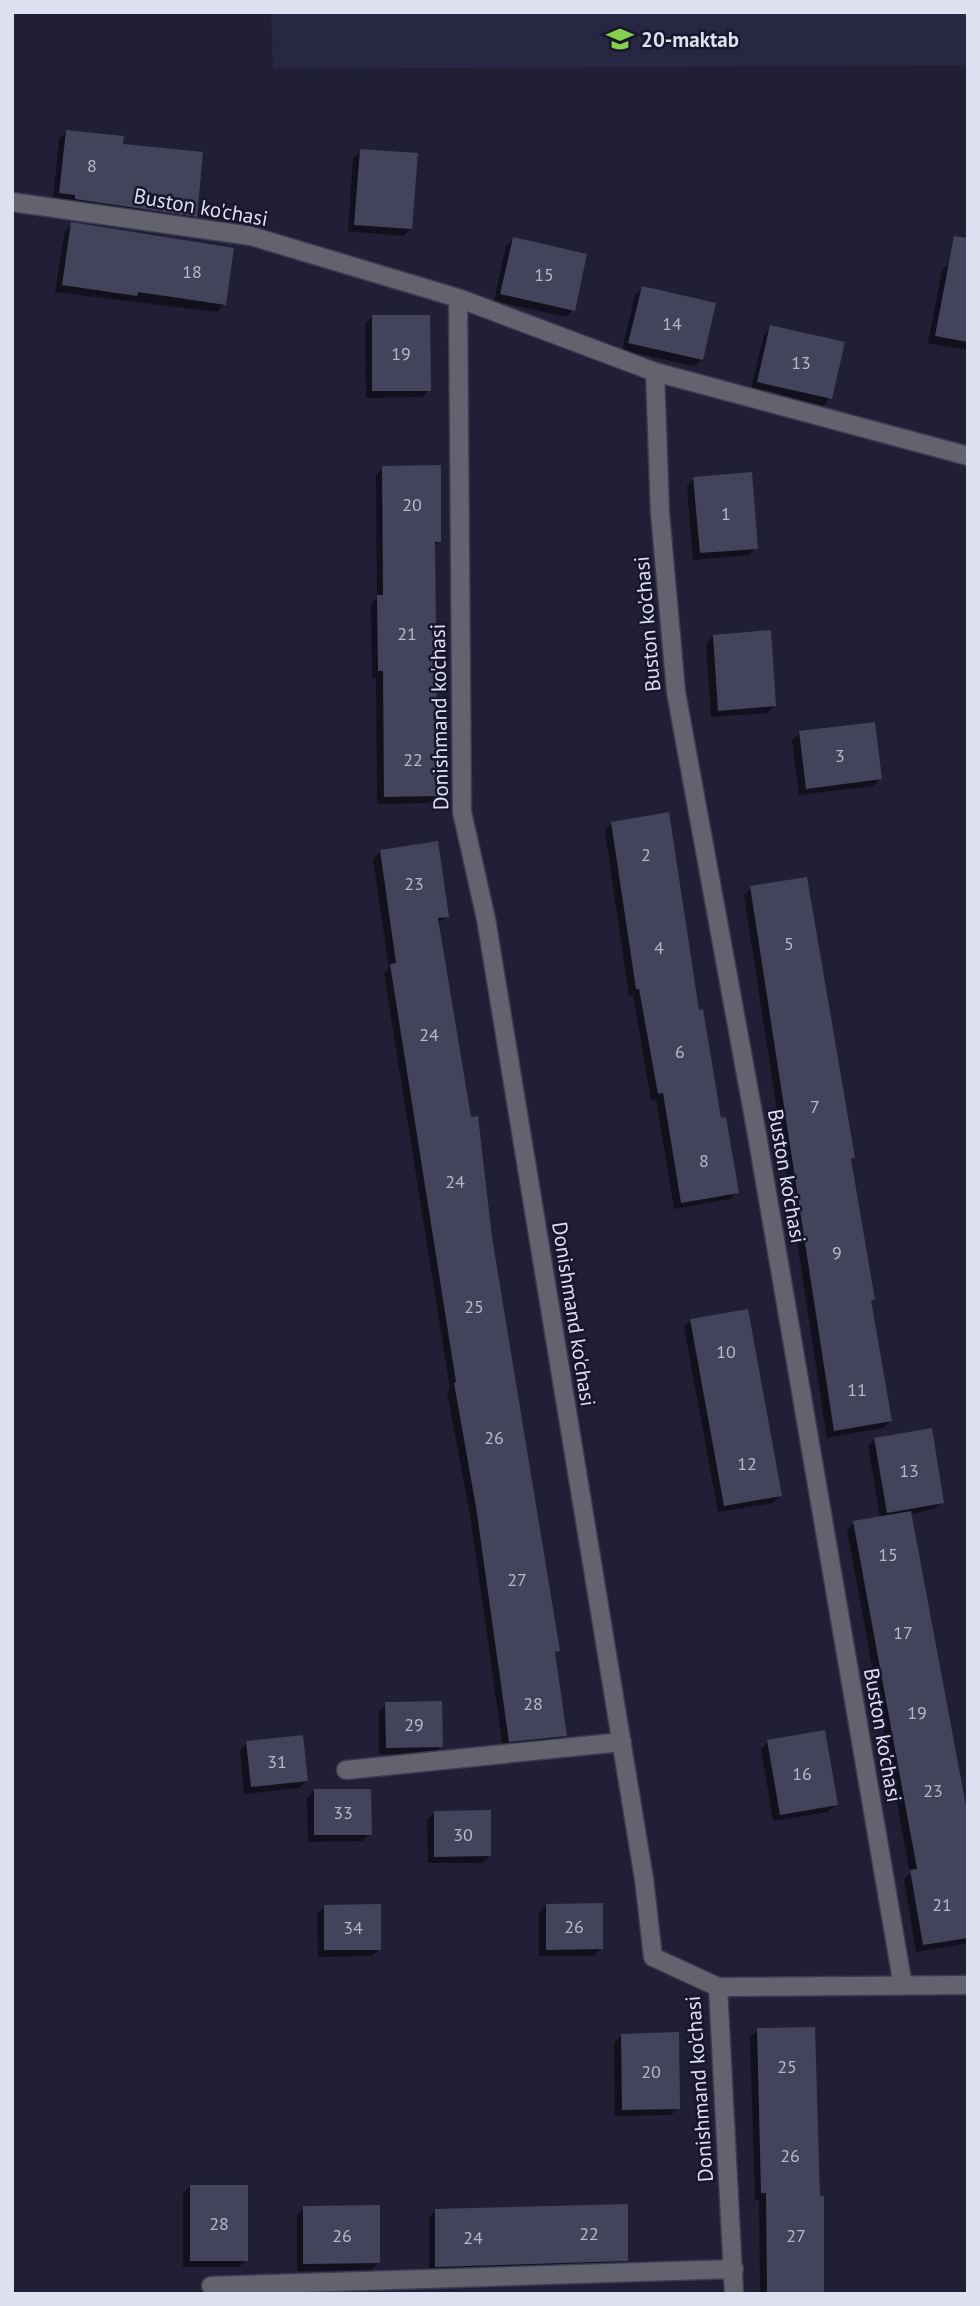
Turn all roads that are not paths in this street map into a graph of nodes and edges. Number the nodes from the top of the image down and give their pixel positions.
1 (12, 202) edge
2 (457, 299) junction
3 (655, 372) junction
4 (968, 456) edge
5 (622, 1742) junction
6 (346, 1770) dead end
7 (968, 1985) edge
8 (903, 1986) junction
9 (718, 1987) junction
10 (734, 2269) junction
11 (211, 2286) dead end
12 (734, 2294) edge

1 - 2 street, Buston ko'chasi
2 - 3 street, Buston ko'chasi
2 - 5 street, Donishmand ko'chasi
3 - 4 street, Buston ko'chasi
3 - 8 street, Buston ko'chasi
5 - 6 street
5 - 9 street, Donishmand ko'chasi
7 - 8 street
8 - 9 street
9 - 10 street, Donishmand ko'chasi
10 - 11 street
10 - 12 street, Donishmand ko'chasi

